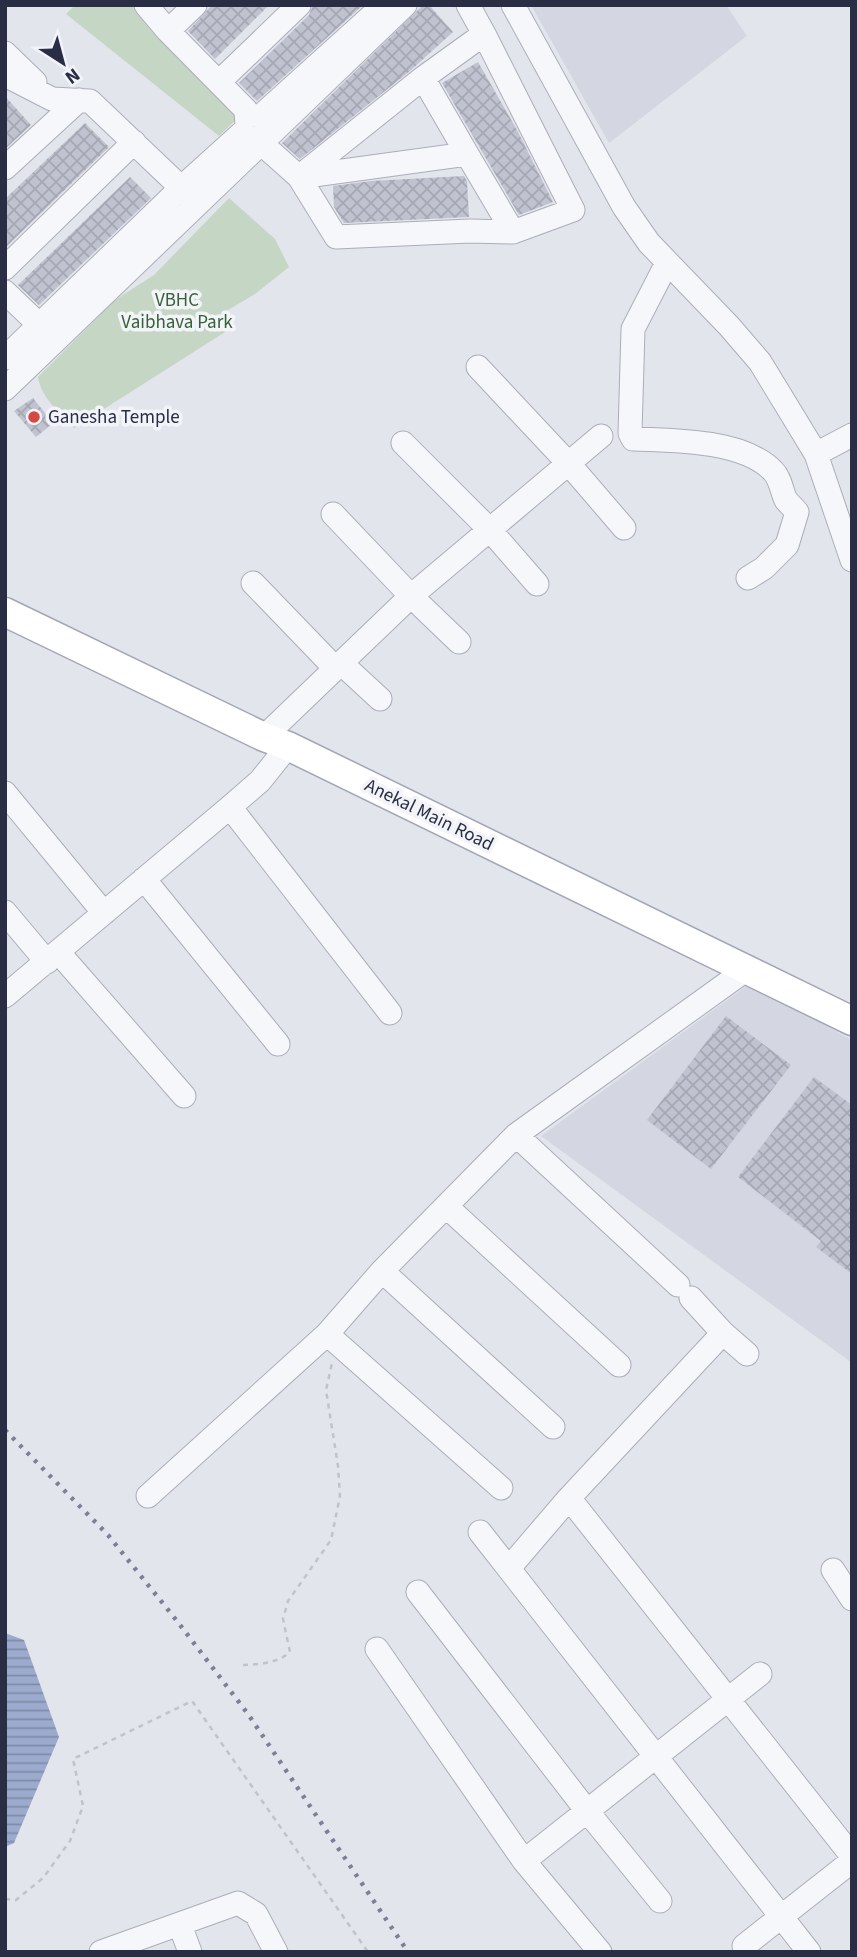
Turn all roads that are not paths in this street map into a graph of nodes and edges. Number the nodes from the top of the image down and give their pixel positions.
1 (146, 5) edge
2 (195, 5) edge
3 (299, 5) edge
4 (384, 5) edge
5 (405, 5) edge
6 (468, 5) edge
7 (513, 5) edge
8 (168, 31) junction
9 (484, 34) junction
10 (5, 53) edge
11 (6, 78) edge
12 (423, 78) junction
13 (220, 81) junction
14 (52, 99) junction
15 (79, 100) junction
16 (254, 135) junction
17 (134, 142) junction
18 (467, 154) junction
19 (5, 168) edge
20 (299, 177) junction
21 (181, 188) junction
22 (198, 205) junction
23 (513, 232) junction
24 (667, 263) junction
25 (5, 268) edge
26 (5, 292) edge
27 (40, 325) junction
28 (56, 341) junction
29 (5, 358) edge
30 (478, 367) dead end
31 (5, 389) edge
32 (852, 435) edge
33 (601, 436) dead end
34 (403, 443) dead end
35 (816, 454) junction
36 (569, 464) junction
37 (797, 512) junction
38 (333, 514) dead end
39 (838, 520) junction
40 (624, 528) dead end
41 (490, 530) junction
42 (852, 560) edge
43 (748, 578) dead end
44 (253, 583) dead end
45 (537, 584) dead end
46 (411, 596) junction
47 (5, 612) edge
48 (460, 642) dead end
49 (338, 666) junction
50 (380, 699) dead end
51 (276, 741) junction
52 (5, 793) edge
53 (230, 807) junction
54 (144, 879) junction
55 (5, 912) edge
56 (104, 913) junction
57 (53, 957) junction
58 (747, 969) junction
59 (5, 996) edge
60 (390, 1013) dead end
61 (852, 1021) edge
62 (278, 1044) dead end
63 (184, 1096) dead end
64 (516, 1135) junction
65 (447, 1207) junction
66 (382, 1271) junction
67 (723, 1333) junction
68 (332, 1338) junction
69 (747, 1354) dead end
70 (619, 1365) dead end
71 (553, 1427) dead end
72 (501, 1488) dead end
73 (148, 1496) dead end
74 (569, 1498) junction
75 (480, 1532) dead end
76 (509, 1569) junction
77 (832, 1570) dead end
78 (418, 1592) dead end
79 (852, 1600) edge
80 (377, 1649) dead end
81 (760, 1674) dead end
82 (728, 1698) junction
83 (657, 1756) junction
84 (587, 1811) junction
85 (852, 1859) edge
86 (524, 1861) junction
87 (660, 1901) dead end
88 (782, 1916) junction
89 (180, 1925) junction
90 (744, 1947) dead end
91 (101, 1952) edge
92 (190, 1952) edge
93 (276, 1952) edge
94 (600, 1952) edge
95 (809, 1952) edge

1 - 8 street
2 - 8 street
3 - 13 street
4 - 16 street
5 - 16 street
6 - 9 street
7 - 24 street
8 - 13 street
9 - 12 street
9 - 23 street
10 - 14 street
11 - 14 street
12 - 18 street
12 - 20 street
13 - 16 street
14 - 15 street
15 - 17 street
15 - 19 street
16 - 20 street
16 - 21 street
16 - 22 street
17 - 21 street
17 - 25 street
18 - 20 street
18 - 23 street
20 - 23 street
21 - 22 street
21 - 27 street
22 - 28 street
24 - 35 street
24 - 37 street
26 - 27 street
27 - 28 street
27 - 29 street
28 - 31 street
30 - 36 street
32 - 35 street
33 - 36 street
34 - 41 street
35 - 39 street
36 - 40 street
36 - 41 street
37 - 39 street
37 - 43 street
38 - 46 street
39 - 42 street
41 - 45 street
41 - 46 street
44 - 49 street
46 - 48 street
46 - 49 street
47 - 51 main road, Anekal Main Road
49 - 50 street
49 - 51 street
51 - 53 street
51 - 58 main road, Anekal Main Road
52 - 56 street
53 - 54 street
53 - 60 street
54 - 56 street
54 - 62 street
55 - 57 street
56 - 57 street
57 - 59 street
57 - 63 street
58 - 61 main road, Anekal Main Road
58 - 64 street
64 - 65 street
64 - 67 street
65 - 66 street
65 - 70 street
66 - 68 street
66 - 71 street
67 - 69 street
67 - 74 street
68 - 72 street
68 - 73 street
74 - 76 street
74 - 82 street
75 - 76 street
76 - 83 street
77 - 79 street
78 - 84 street
80 - 86 street
81 - 82 street
82 - 83 street
82 - 85 street
83 - 84 street
83 - 88 street
84 - 86 street
84 - 87 street
85 - 88 street
86 - 94 street
88 - 90 street
88 - 95 street
89 - 91 street
89 - 92 street
89 - 93 street

